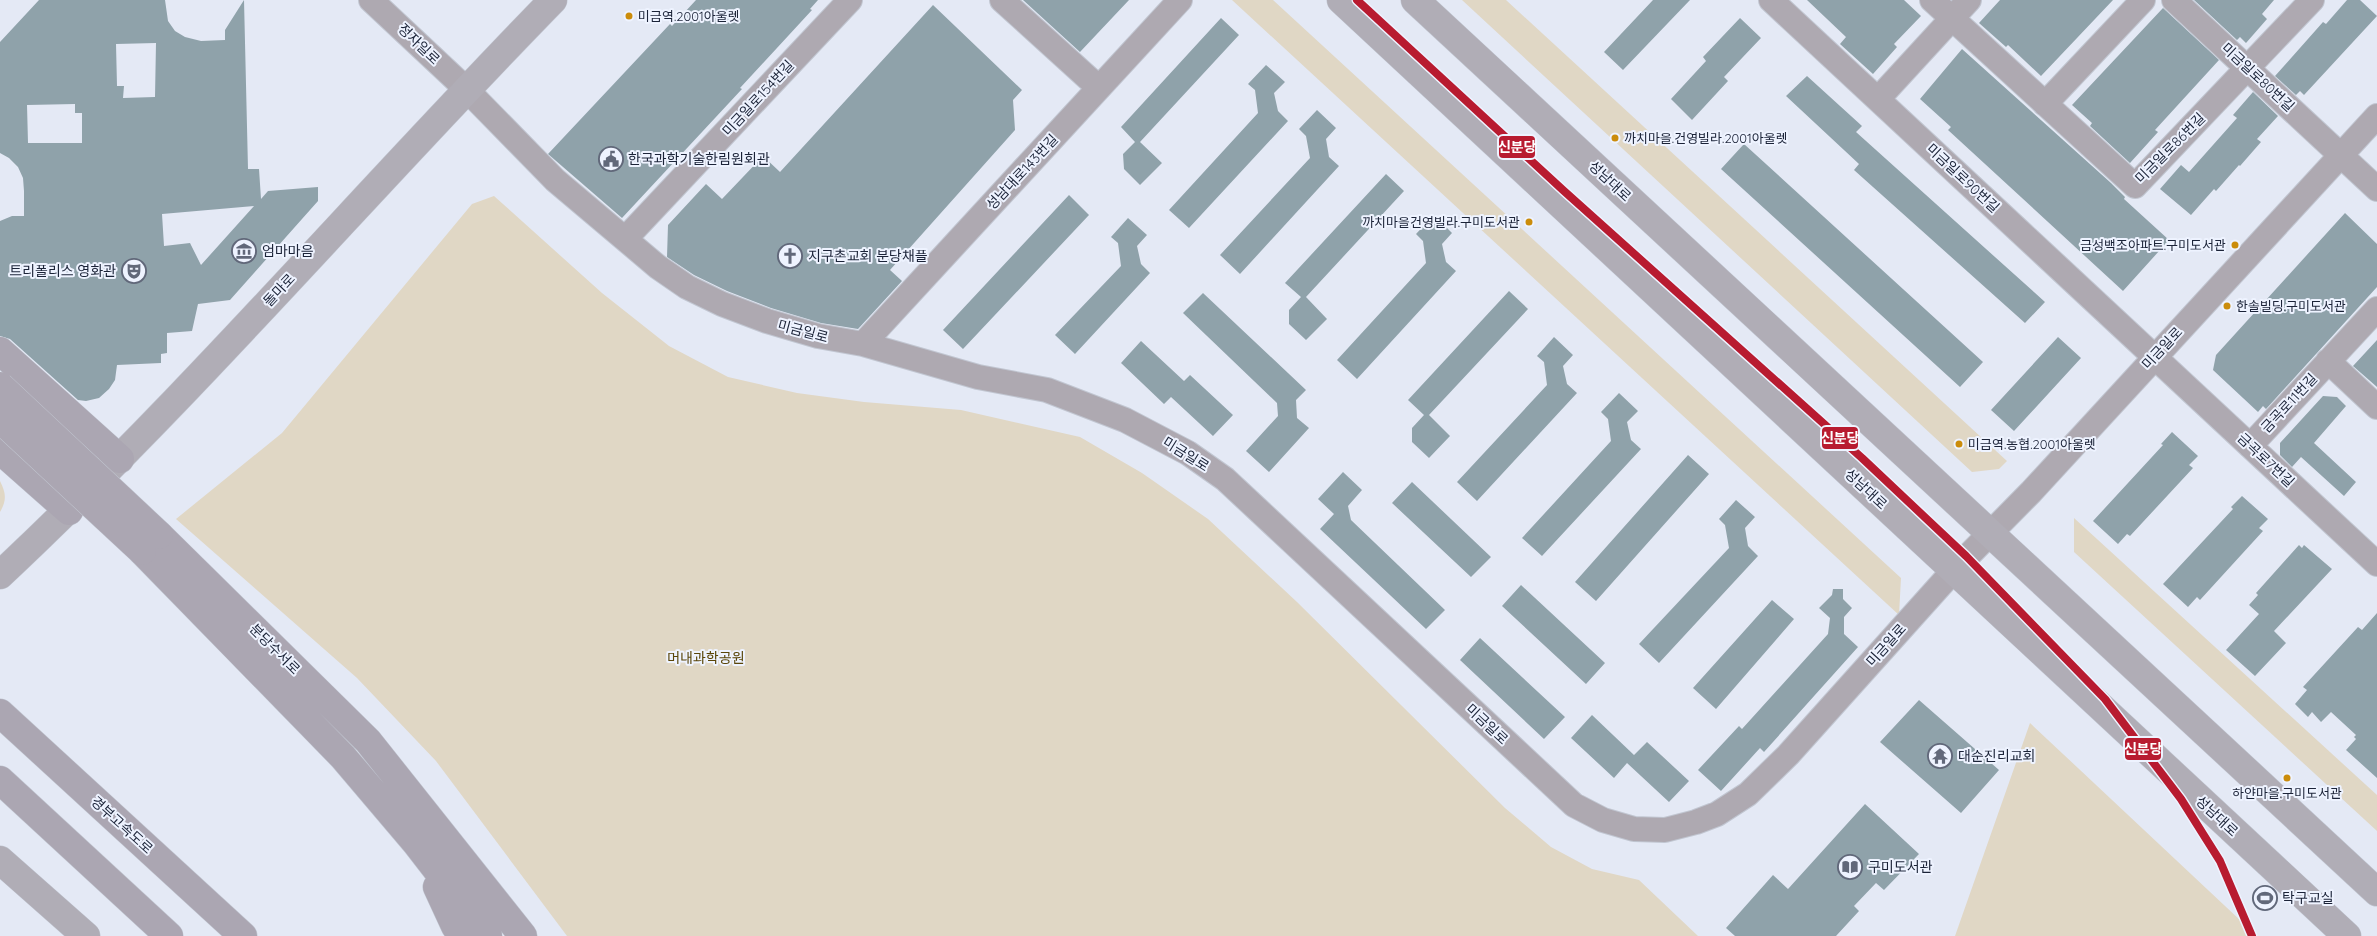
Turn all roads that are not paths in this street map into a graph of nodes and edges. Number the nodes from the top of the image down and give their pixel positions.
1 (371, 0) edge
2 (553, 0) edge
3 (850, 0) edge
4 (1002, 0) edge
5 (1180, 0) edge
6 (1341, 0) edge
7 (1415, 0) edge
8 (1771, 0) edge
9 (1932, 0) edge
10 (1969, 0) edge
11 (2143, 0) edge
12 (2174, 0) edge
13 (2312, 0) edge
14 (1952, 19) junction
15 (2248, 68) junction
16 (1099, 88) junction
17 (466, 89) junction
18 (1878, 99) junction
19 (2046, 104) junction
20 (2377, 116) edge
21 (2341, 155) junction
22 (2377, 189) edge
23 (625, 239) junction
24 (2377, 309) edge
25 (863, 344) junction
26 (0, 351) edge
27 (2154, 356) junction
28 (2328, 361) junction
29 (0, 386) edge
30 (2377, 407) edge
31 (0, 419) edge
32 (2250, 446) junction
33 (0, 450) edge
34 (120, 460) junction
35 (69, 511) junction
36 (1989, 533) junction
37 (151, 543) junction
38 (2377, 564) edge
39 (1954, 570) junction
40 (0, 575) edge
41 (0, 713) edge
42 (0, 780) edge
43 (416, 843) junction
44 (0, 860) edge
45 (2377, 892) edge
46 (86, 936) edge
47 (169, 936) edge
48 (243, 936) edge
49 (462, 936) edge
50 (488, 936) edge
51 (523, 936) edge
52 (2347, 936) edge

1 - 17 street, 정자일로
2 - 17 main road, 돌마로
3 - 23 street, 미금일로154번길
4 - 16 street
5 - 16 street, 성남대로143번길
6 - 39 main road, 성남대로
7 - 36 main road, 성남대로
8 - 18 street, 미금일로90번길
9 - 14 street, 미금일로86번길
10 - 14 street
11 - 19 street
12 - 15 street, 미금일로80번길
13 - 15 street
14 - 18 street
14 - 19 street, 미금일로86번길
15 - 19 street, 미금일로86번길
15 - 21 street, 미금일로80번길
16 - 25 street, 성남대로143번길
17 - 23 street, 미금일로
17 - 34 main road, 돌마로
18 - 27 street, 미금일로90번길
20 - 21 street, 미금일로
21 - 22 street, 미금일로80번길
21 - 27 street, 미금일로
23 - 25 street, 미금일로
24 - 28 street, 금곡로11번길
25 - 39 street, 미금일로
26 - 34 highway
27 - 32 street, 금곡로7번길
27 - 36 street, 미금일로
28 - 30 street, 금곡로11번길
28 - 32 street, 금곡로11번길
29 - 37 highway, 분당수서로, bridge
31 - 37 highway, 분당수서로, bridge
32 - 38 street, 금곡로7번길
33 - 35 highway
34 - 35 main road, 돌마로
35 - 40 main road, 돌마로
36 - 39 street, 미금일로
36 - 45 main road, 성남대로
37 - 43 highway, 분당수서로
37 - 51 highway, 분당수서로
39 - 52 main road, 성남대로
41 - 48 highway, 경부고속도로
42 - 47 highway
43 - 49 highway
43 - 50 highway, 분당수서로
44 - 46 main road

